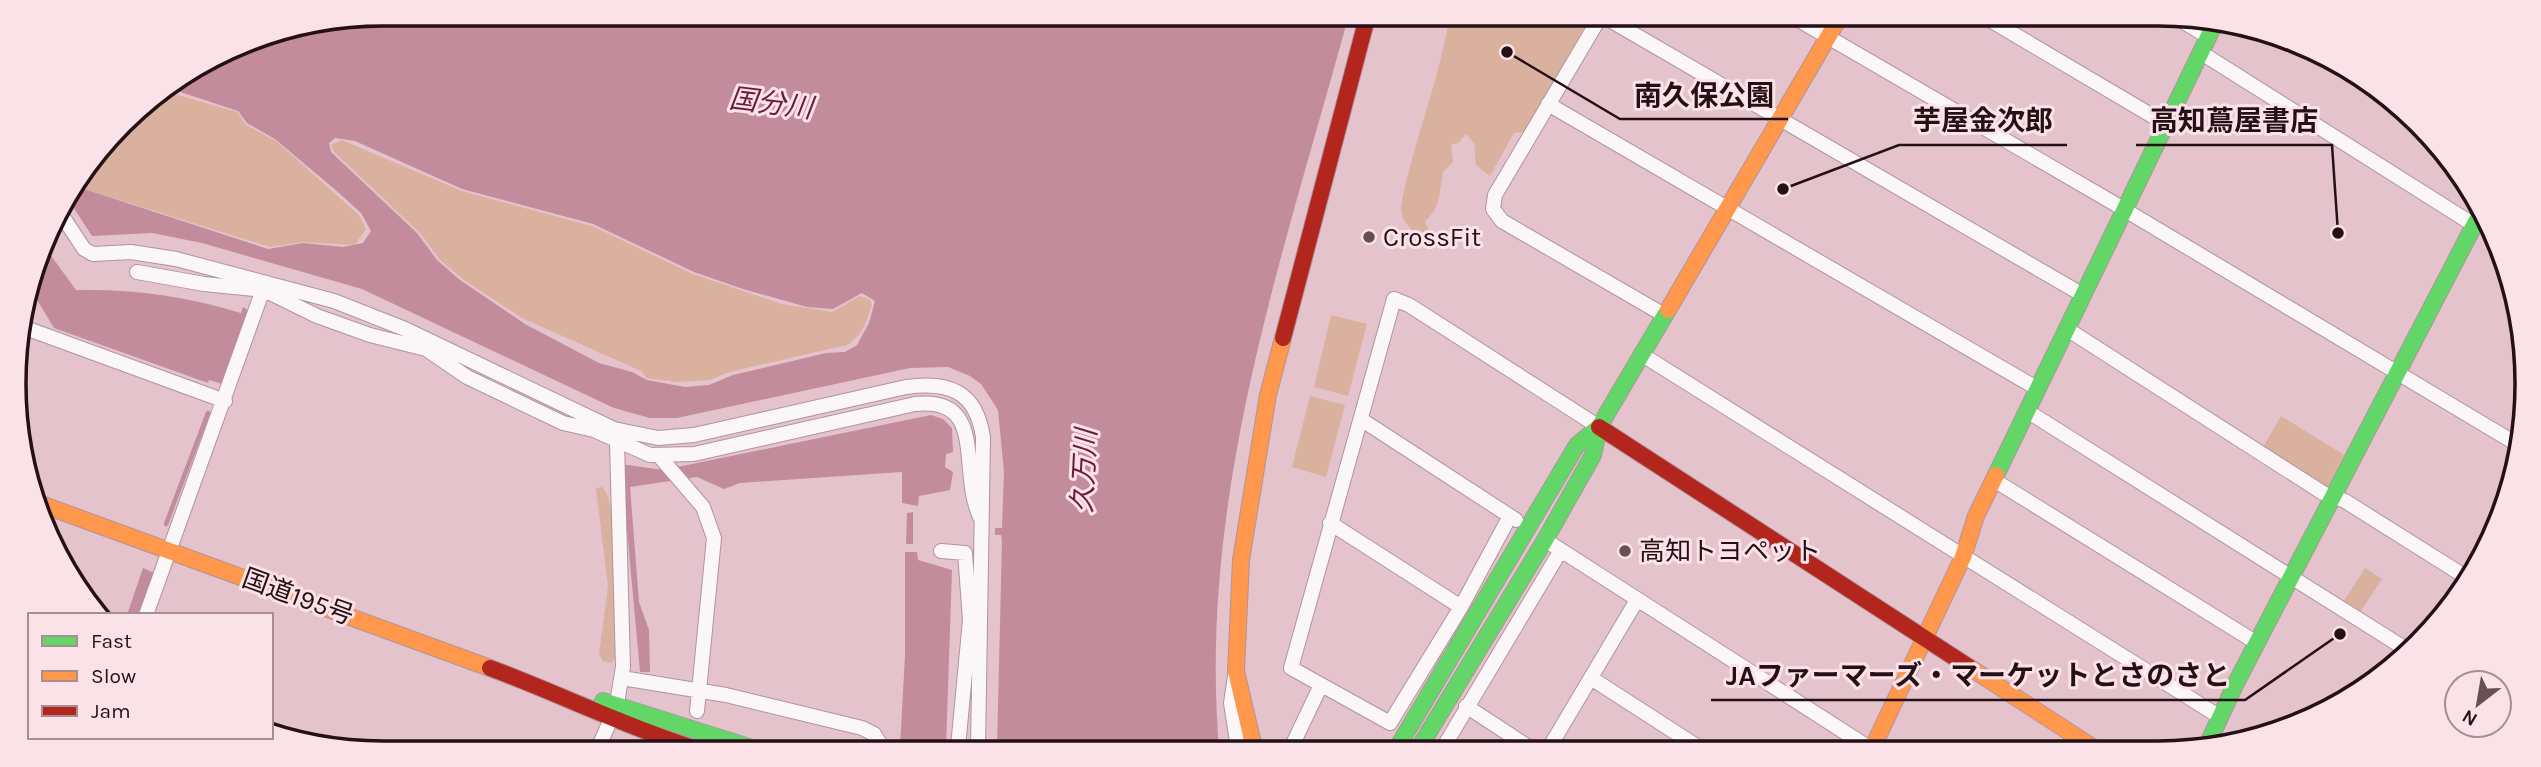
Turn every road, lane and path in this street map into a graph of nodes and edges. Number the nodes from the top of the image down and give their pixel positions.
1 (1365, 26) edge
2 (1595, 26) edge
3 (1620, 26) edge
4 (1809, 26) edge
5 (1834, 26) edge
6 (2000, 26) edge
7 (2210, 30) edge
8 (1828, 37) junction
9 (2200, 52) junction
10 (1548, 104) junction
11 (1780, 119) junction
12 (2166, 124) junction
13 (1727, 209) junction
14 (2124, 211) junction
15 (2474, 217) edge
16 (65, 221) edge
17 (2476, 221) edge
18 (137, 272) dead end
19 (264, 287) junction
20 (2083, 295) junction
21 (1664, 315) junction
22 (2067, 329) junction
23 (30, 330) edge
24 (1641, 354) junction
25 (2397, 372) junction
26 (2038, 390) junction
27 (225, 401) junction
28 (2027, 411) junction
29 (1362, 421) junction
30 (1599, 427) junction
31 (602, 428) junction
32 (2510, 440) edge
33 (617, 443) junction
34 (663, 460) junction
35 (1994, 480) junction
36 (2333, 496) junction
37 (48, 507) edge
38 (1510, 516) junction
39 (982, 521) junction
40 (1330, 523) junction
41 (1527, 526) junction
42 (1545, 540) junction
43 (170, 550) junction
44 (1561, 550) junction
45 (941, 551) dead end
46 (1962, 557) junction
47 (2460, 573) edge
48 (2292, 576) junction
49 (1637, 600) junction
50 (1461, 607) junction
51 (147, 613) edge
52 (1925, 639) junction
53 (2257, 642) junction
54 (973, 646) junction
55 (2400, 646) edge
56 (1236, 671) junction
57 (622, 678) junction
58 (1591, 678) junction
59 (1321, 685) junction
60 (698, 692) junction
61 (1466, 706) junction
62 (614, 711) junction
63 (697, 711) dead end
64 (2220, 717) junction
65 (2211, 737) edge
66 (605, 741) edge
67 (677, 741) edge
68 (726, 741) edge
69 (878, 741) edge
70 (959, 741) edge
71 (978, 741) edge
72 (1237, 741) edge
73 (1252, 741) edge
74 (1294, 741) edge
75 (1401, 741) edge
76 (1423, 741) edge
77 (1447, 741) edge
78 (1519, 741) edge
79 (1553, 741) edge
80 (1689, 741) edge
81 (1858, 741) edge
82 (1875, 741) edge
83 (2083, 741) edge

1 - 56 main road
2 - 10 street
3 - 11 street
4 - 8 street
5 - 8 main road
6 - 12 street
7 - 9 main road
8 - 11 main road
8 - 14 street
9 - 12 main road
9 - 15 street
10 - 13 street
10 - 21 street
11 - 13 main road
11 - 20 street
12 - 14 main road
13 - 21 main road
13 - 26 street
14 - 20 main road
14 - 25 street
16 - 19 street
17 - 25 main road
18 - 19 street
19 - 27 street
19 - 31 street
20 - 22 main road
21 - 24 main road
22 - 26 main road
22 - 36 street
23 - 27 street
24 - 30 main road
24 - 46 street
25 - 32 street
25 - 36 main road
26 - 28 main road
27 - 43 street
28 - 35 main road
28 - 48 street
29 - 30 street
29 - 38 street
29 - 40 street
30 - 41 main road
30 - 42 main road
30 - 52 main road
31 - 33 street
31 - 39 street
33 - 34 street
33 - 57 street
34 - 39 street
34 - 60 street
35 - 46 main road
35 - 53 street
36 - 47 street
36 - 48 main road
37 - 43 main road, 国道195号
38 - 41 street
38 - 50 street
39 - 54 street
40 - 50 street
40 - 59 street
41 - 75 main road
42 - 44 street
42 - 76 main road
43 - 51 street
43 - 62 main road, 国道195号
44 - 49 street
44 - 61 street
45 - 54 street
46 - 52 main road
46 - 64 street
48 - 53 main road
48 - 55 street
49 - 58 street
49 - 81 street
50 - 59 street
52 - 82 main road
52 - 83 main road
53 - 64 main road
54 - 70 street
54 - 71 street
56 - 72 street
56 - 73 main road
57 - 60 street
57 - 62 street
58 - 79 street
58 - 80 street
59 - 74 street
60 - 63 street
60 - 69 street
61 - 77 street
61 - 78 street
62 - 66 street
62 - 67 main road, 国道195号
62 - 68 main road, 国道195号
64 - 65 main road

